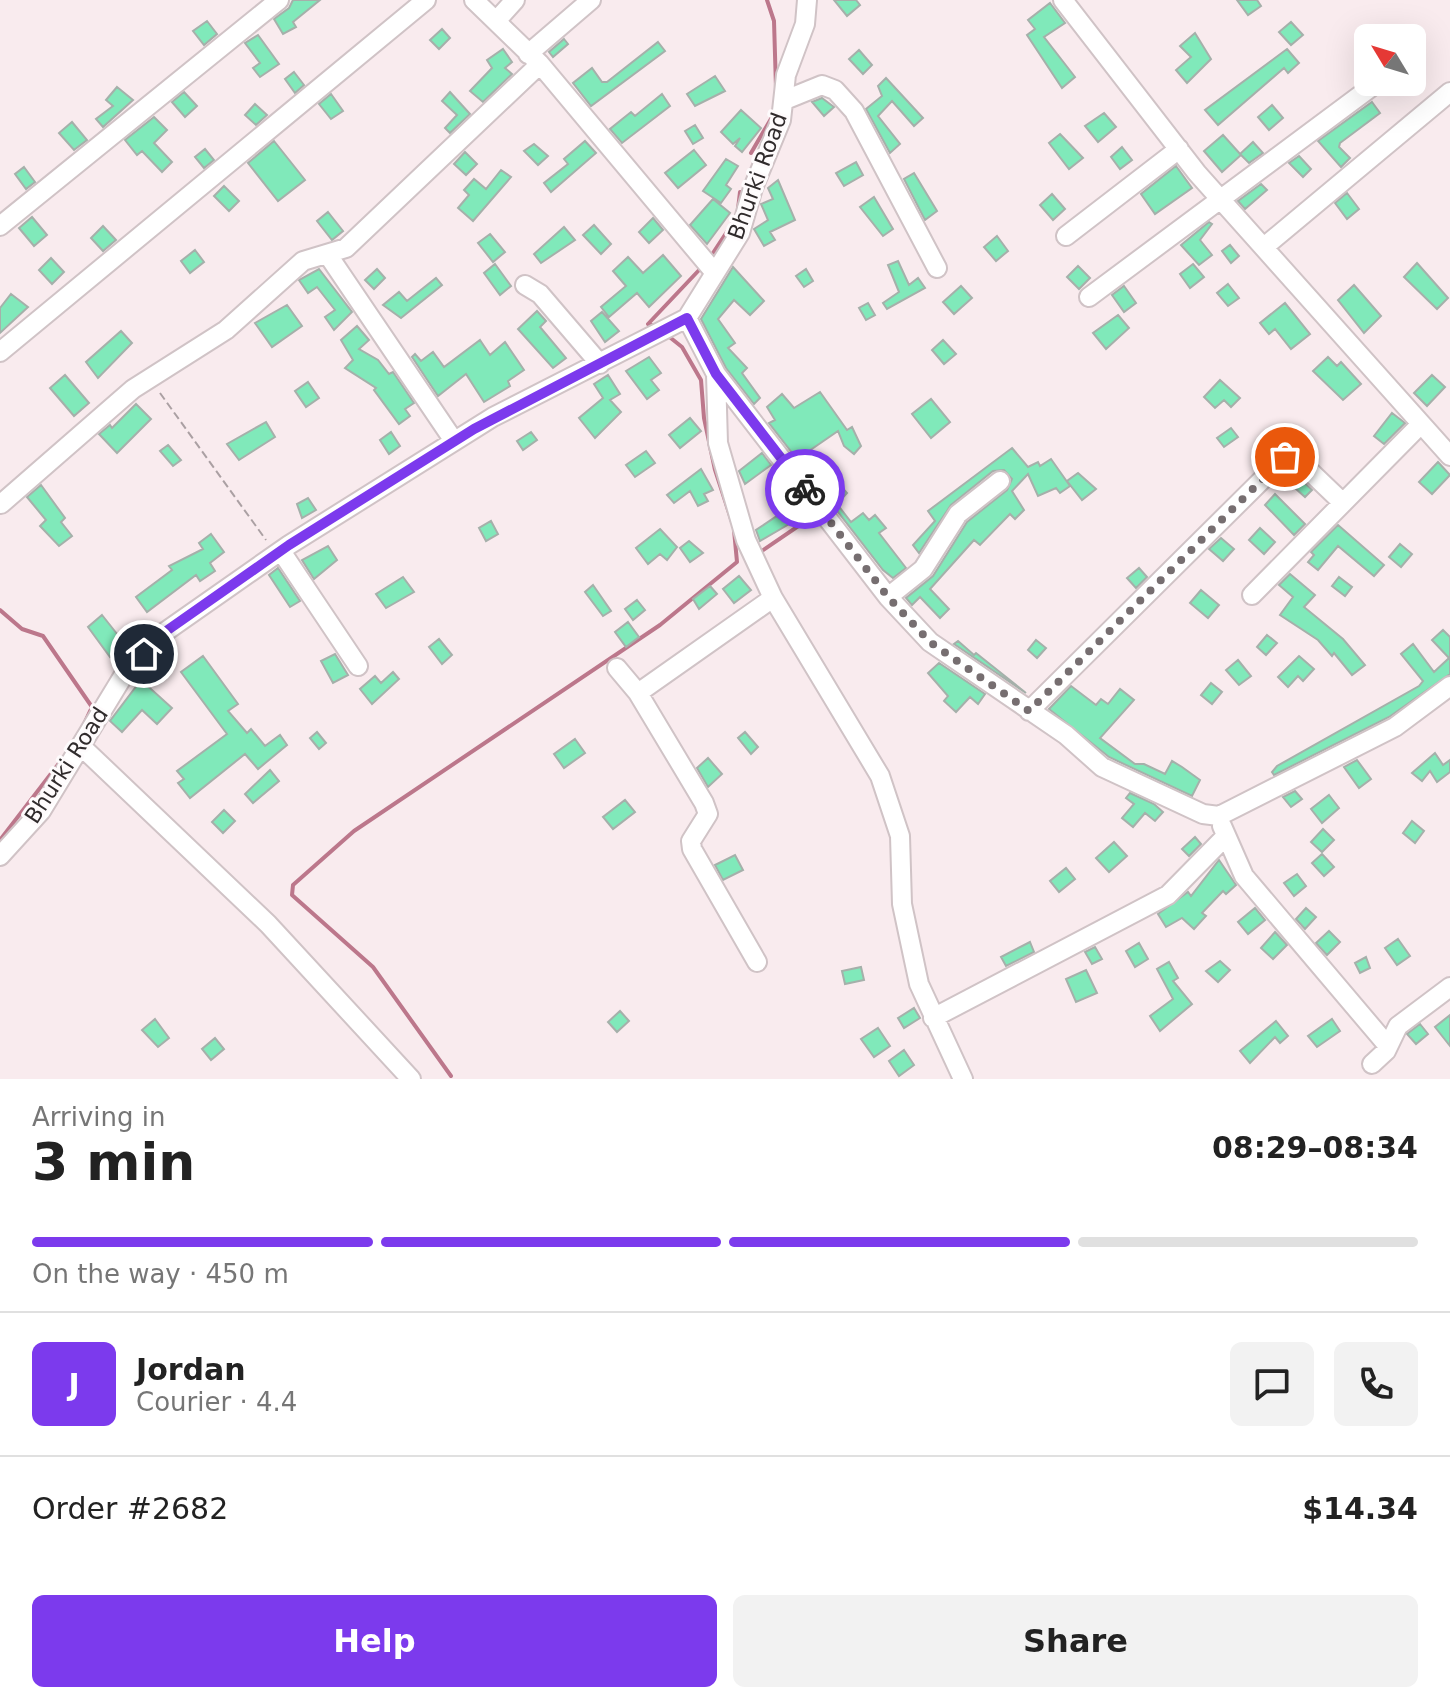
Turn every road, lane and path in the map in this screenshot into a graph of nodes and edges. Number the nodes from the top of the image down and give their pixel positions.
1 (279, 0) edge
2 (426, 0) edge
3 (474, 0) edge
4 (515, 0) edge
5 (591, 0) edge
6 (807, 0) edge
7 (1063, 0) edge
8 (496, 21) junction
9 (534, 59) junction
10 (1450, 92) edge
11 (1359, 96) edge
12 (785, 100) junction
13 (1179, 149) junction
14 (1222, 200) junction
15 (0, 226) edge
16 (1066, 236) dead end
17 (1264, 247) junction
18 (328, 255) junction
19 (937, 268) dead end
20 (715, 273) junction
21 (525, 285) dead end
22 (1089, 297) dead end
23 (681, 321) junction
24 (0, 352) edge
25 (600, 364) junction
26 (716, 374) junction
27 (150, 379) junction
28 (1421, 424) junction
29 (454, 441) junction
30 (1450, 456) edge
31 (1000, 481) dead end
32 (1343, 503) junction
33 (1, 504) edge
34 (278, 552) junction
35 (1252, 595) dead end
36 (888, 597) junction
37 (773, 598) junction
38 (358, 666) dead end
39 (617, 668) dead end
40 (1450, 686) edge
41 (638, 693) junction
42 (1029, 711) junction
43 (83, 748) junction
44 (1219, 816) junction
45 (1225, 837) junction
46 (0, 856) edge
47 (757, 962) dead end
48 (1450, 987) edge
49 (933, 1018) junction
50 (1388, 1046) junction
51 (1372, 1064) dead end
52 (411, 1079) edge
53 (963, 1079) edge

1 - 15 street
2 - 24 street
3 - 8 street
4 - 8 street
5 - 9 street
6 - 12 street, Bhurki Road
7 - 13 street
8 - 9 street
9 - 18 street
9 - 20 street
10 - 17 street
11 - 14 street
12 - 19 street
12 - 20 street, Bhurki Road
13 - 14 street
13 - 16 street
14 - 17 street
14 - 22 street
17 - 28 street
18 - 27 street
18 - 29 street
20 - 23 street, Bhurki Road
21 - 25 street
23 - 25 street, Bhurki Road
23 - 26 street
25 - 29 street, Bhurki Road
26 - 36 street
26 - 37 street
27 - 33 street
27 - 34 path
28 - 30 street
28 - 32 street
29 - 34 street, Bhurki Road
31 - 36 street
32 - 35 street
32 - 42 street
34 - 38 street
34 - 43 street, Bhurki Road
36 - 42 street
37 - 41 street
37 - 49 street
39 - 41 street
40 - 44 street
41 - 47 street
42 - 44 street
43 - 46 street, Bhurki Road
43 - 52 street
44 - 45 street
45 - 49 street
45 - 50 street
48 - 50 street
49 - 53 street
50 - 51 street

